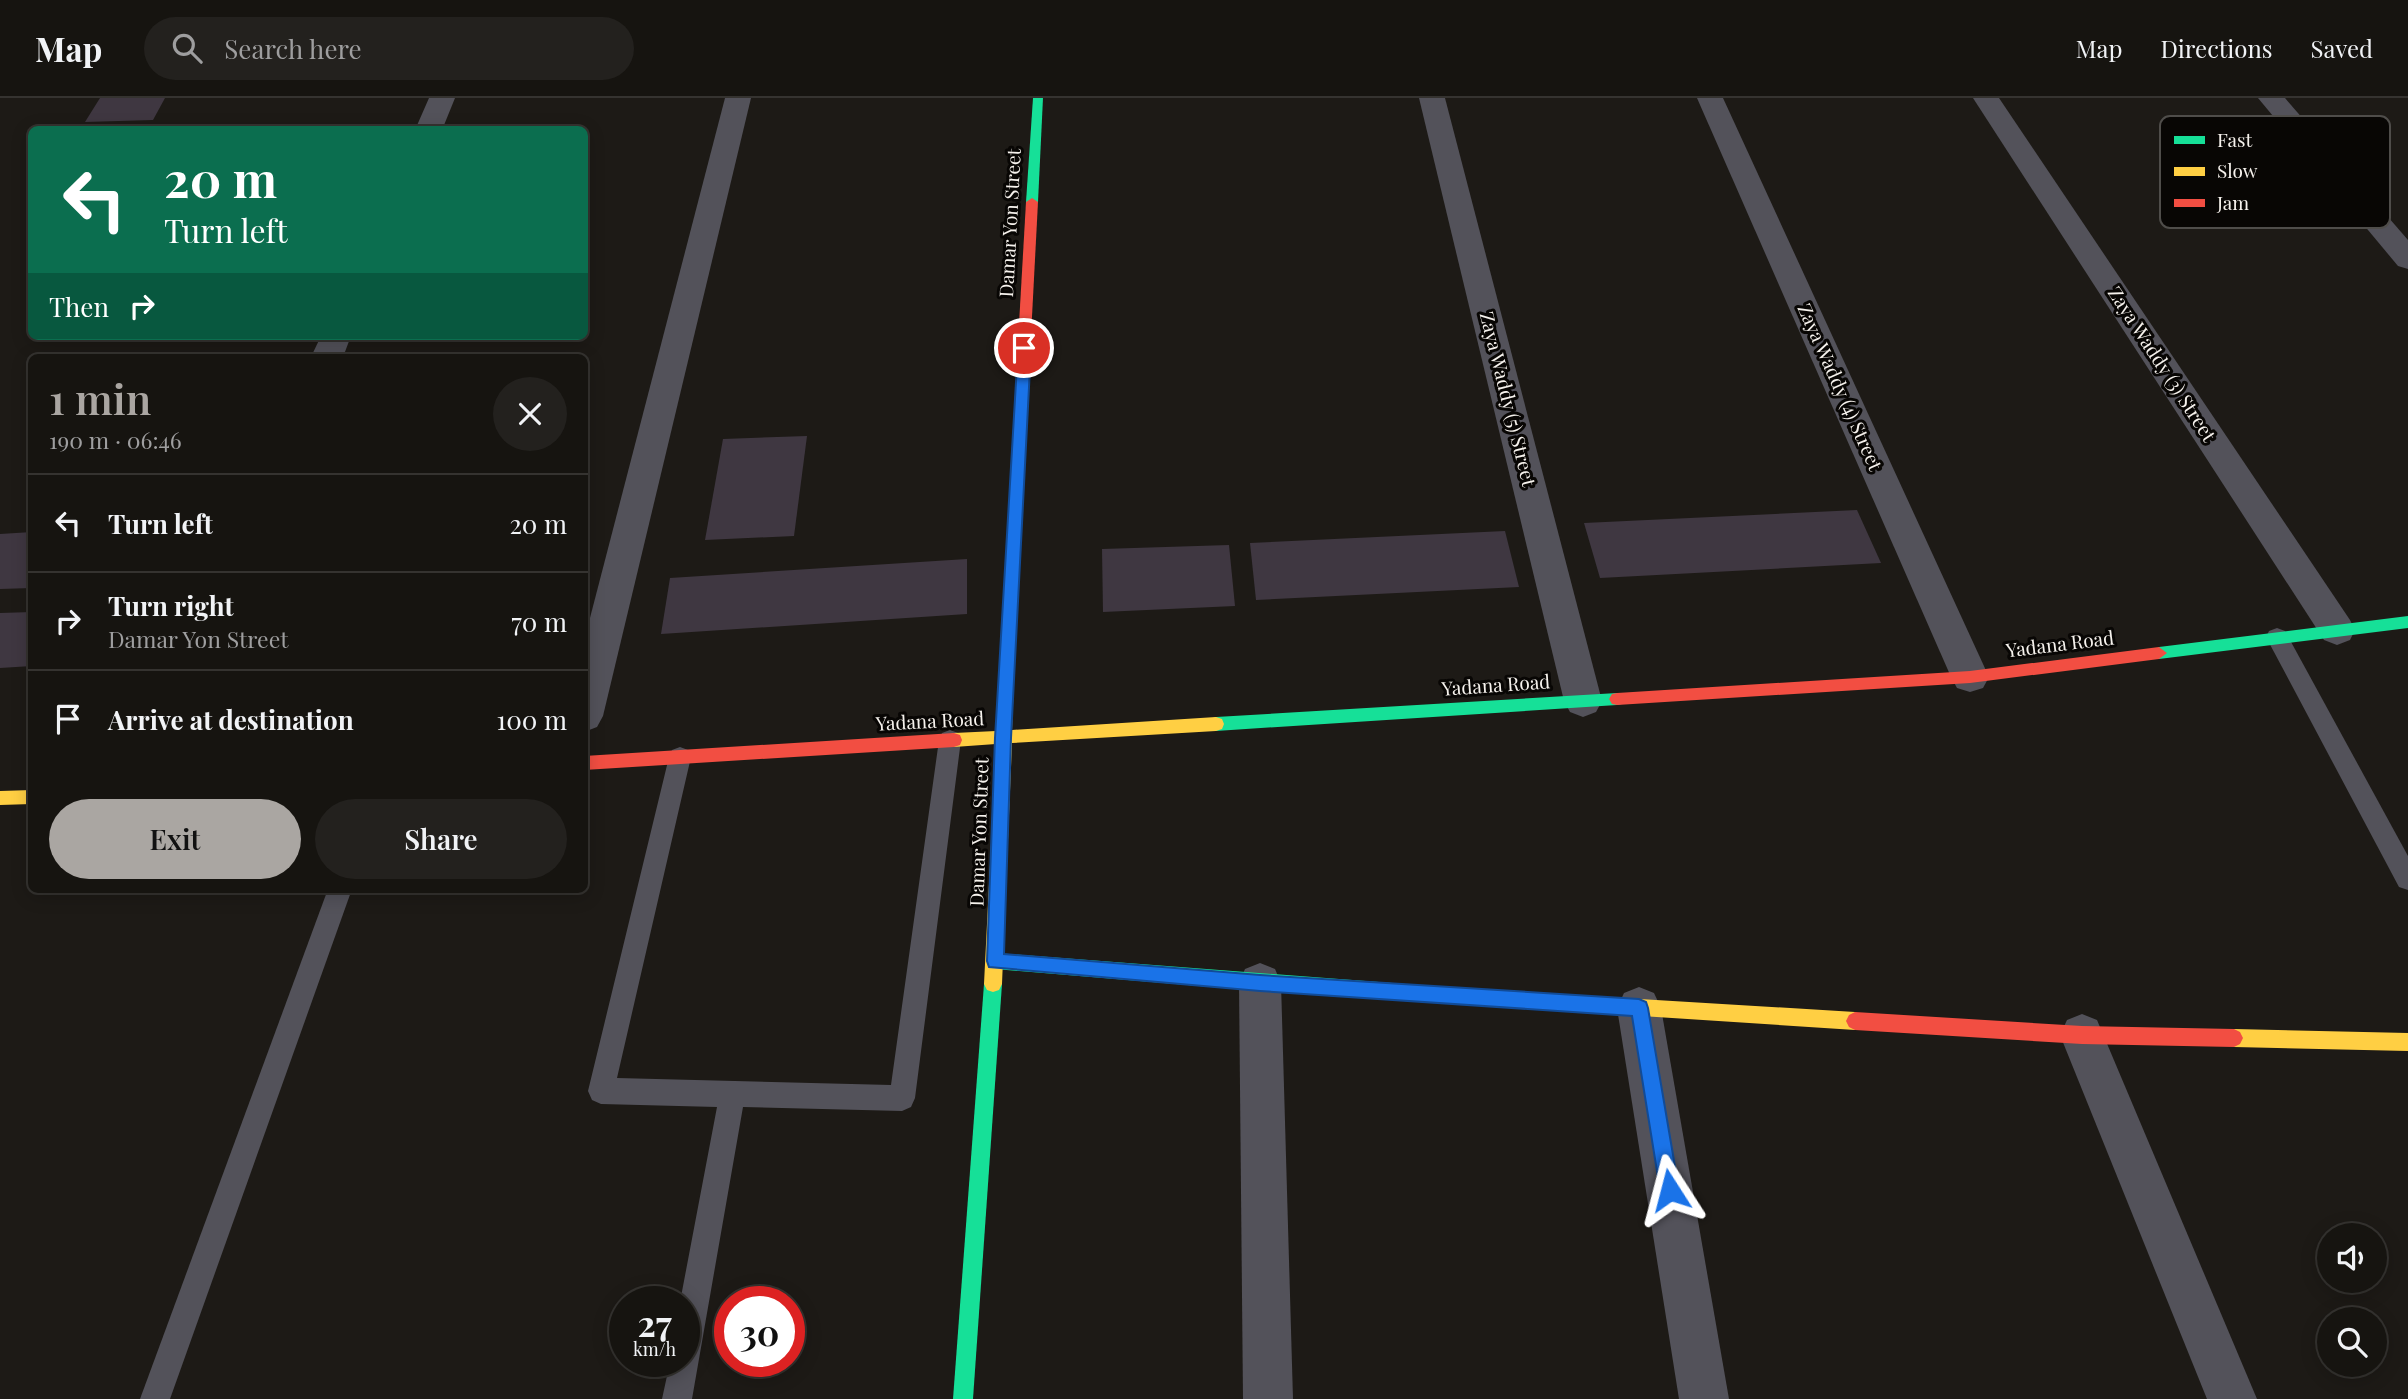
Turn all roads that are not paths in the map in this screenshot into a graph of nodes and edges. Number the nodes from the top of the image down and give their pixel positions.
1 (442, 98) edge
2 (738, 98) edge
3 (1038, 98) edge
4 (1432, 98) edge
5 (1710, 98) edge
6 (1986, 98) edge
7 (2271, 98) edge
8 (2286, 116) edge
9 (430, 126) edge
10 (2382, 228) edge
11 (2408, 259) edge
12 (2408, 622) edge
13 (2337, 629) junction
14 (2277, 637) junction
15 (1969, 677) junction
16 (588, 700) edge
17 (1583, 701) junction
18 (1003, 738) junction
19 (950, 740) junction
20 (680, 757) junction
21 (588, 763) edge
22 (28, 797) edge
23 (0, 798) edge
24 (2408, 879) edge
25 (339, 893) edge
26 (995, 961) junction
27 (1260, 983) junction
28 (1639, 1008) junction
29 (2082, 1035) junction
30 (2408, 1042) edge
31 (732, 1096) junction
32 (697, 1286) edge
33 (681, 1377) edge
34 (155, 1399) edge
35 (677, 1399) edge
36 (963, 1399) edge
37 (1268, 1399) edge
38 (1704, 1399) edge
39 (2232, 1399) edge

1 - 9 street
2 - 16 street
3 - 18 street, Damar Yon Street
4 - 17 street, Zaya Waddy (5) Street
5 - 15 street, Zaya Waddy (4) Street
6 - 13 street, Zaya Waddy (3) Street
7 - 8 street
10 - 11 street
12 - 13 street, Yadana Road
13 - 14 street, Yadana Road
14 - 15 street, Yadana Road
14 - 24 lane
15 - 17 street, Yadana Road
17 - 18 street, Yadana Road
18 - 19 street, Yadana Road
18 - 26 street, Damar Yon Street
19 - 20 street, Yadana Road
19 - 31 lane
20 - 21 street, Yadana Road
20 - 31 lane
22 - 23 street
25 - 34 lane
26 - 27 street
26 - 36 street, Damar Yon Street
27 - 28 street
27 - 37 street
28 - 29 street
28 - 38 street
29 - 30 street
29 - 39 street
31 - 32 lane
33 - 35 lane

